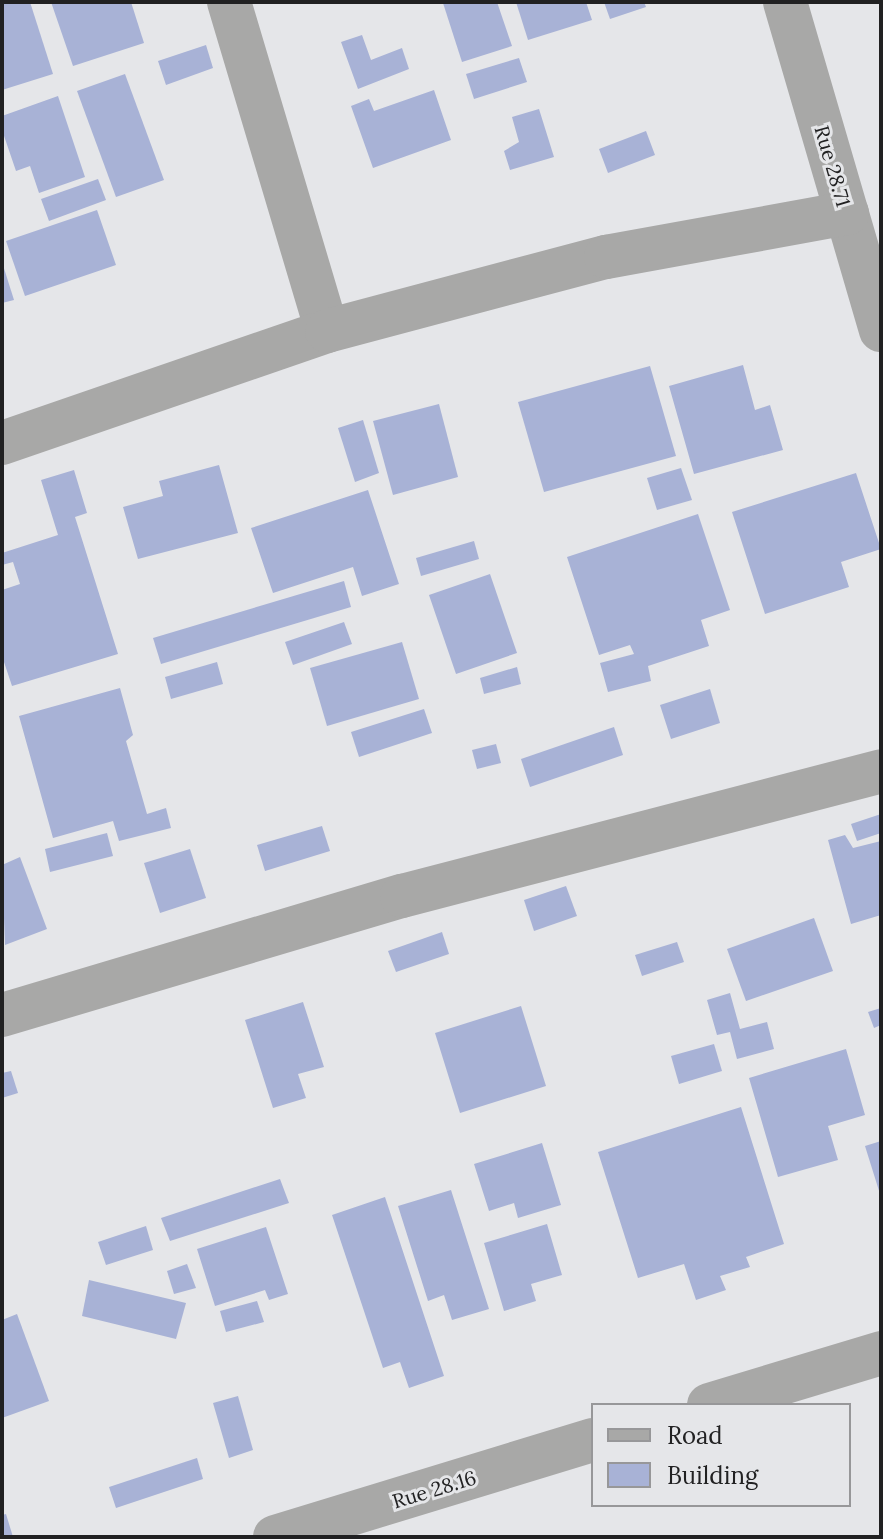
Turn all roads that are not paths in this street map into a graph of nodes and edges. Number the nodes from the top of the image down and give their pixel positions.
1 (229, 2) edge
2 (785, 2) edge
3 (847, 213) junction
4 (881, 330) edge
5 (327, 331) junction
6 (2, 443) edge
7 (881, 771) edge
8 (2, 1015) edge
9 (881, 1353) edge
10 (716, 1403) edge
11 (591, 1441) edge
12 (275, 1537) edge

1 - 5 street
2 - 3 street, Rue 28.71
3 - 4 street, Rue 28.71
3 - 5 street
5 - 6 street
7 - 8 street
9 - 10 street
11 - 12 street, Rue 28.16

